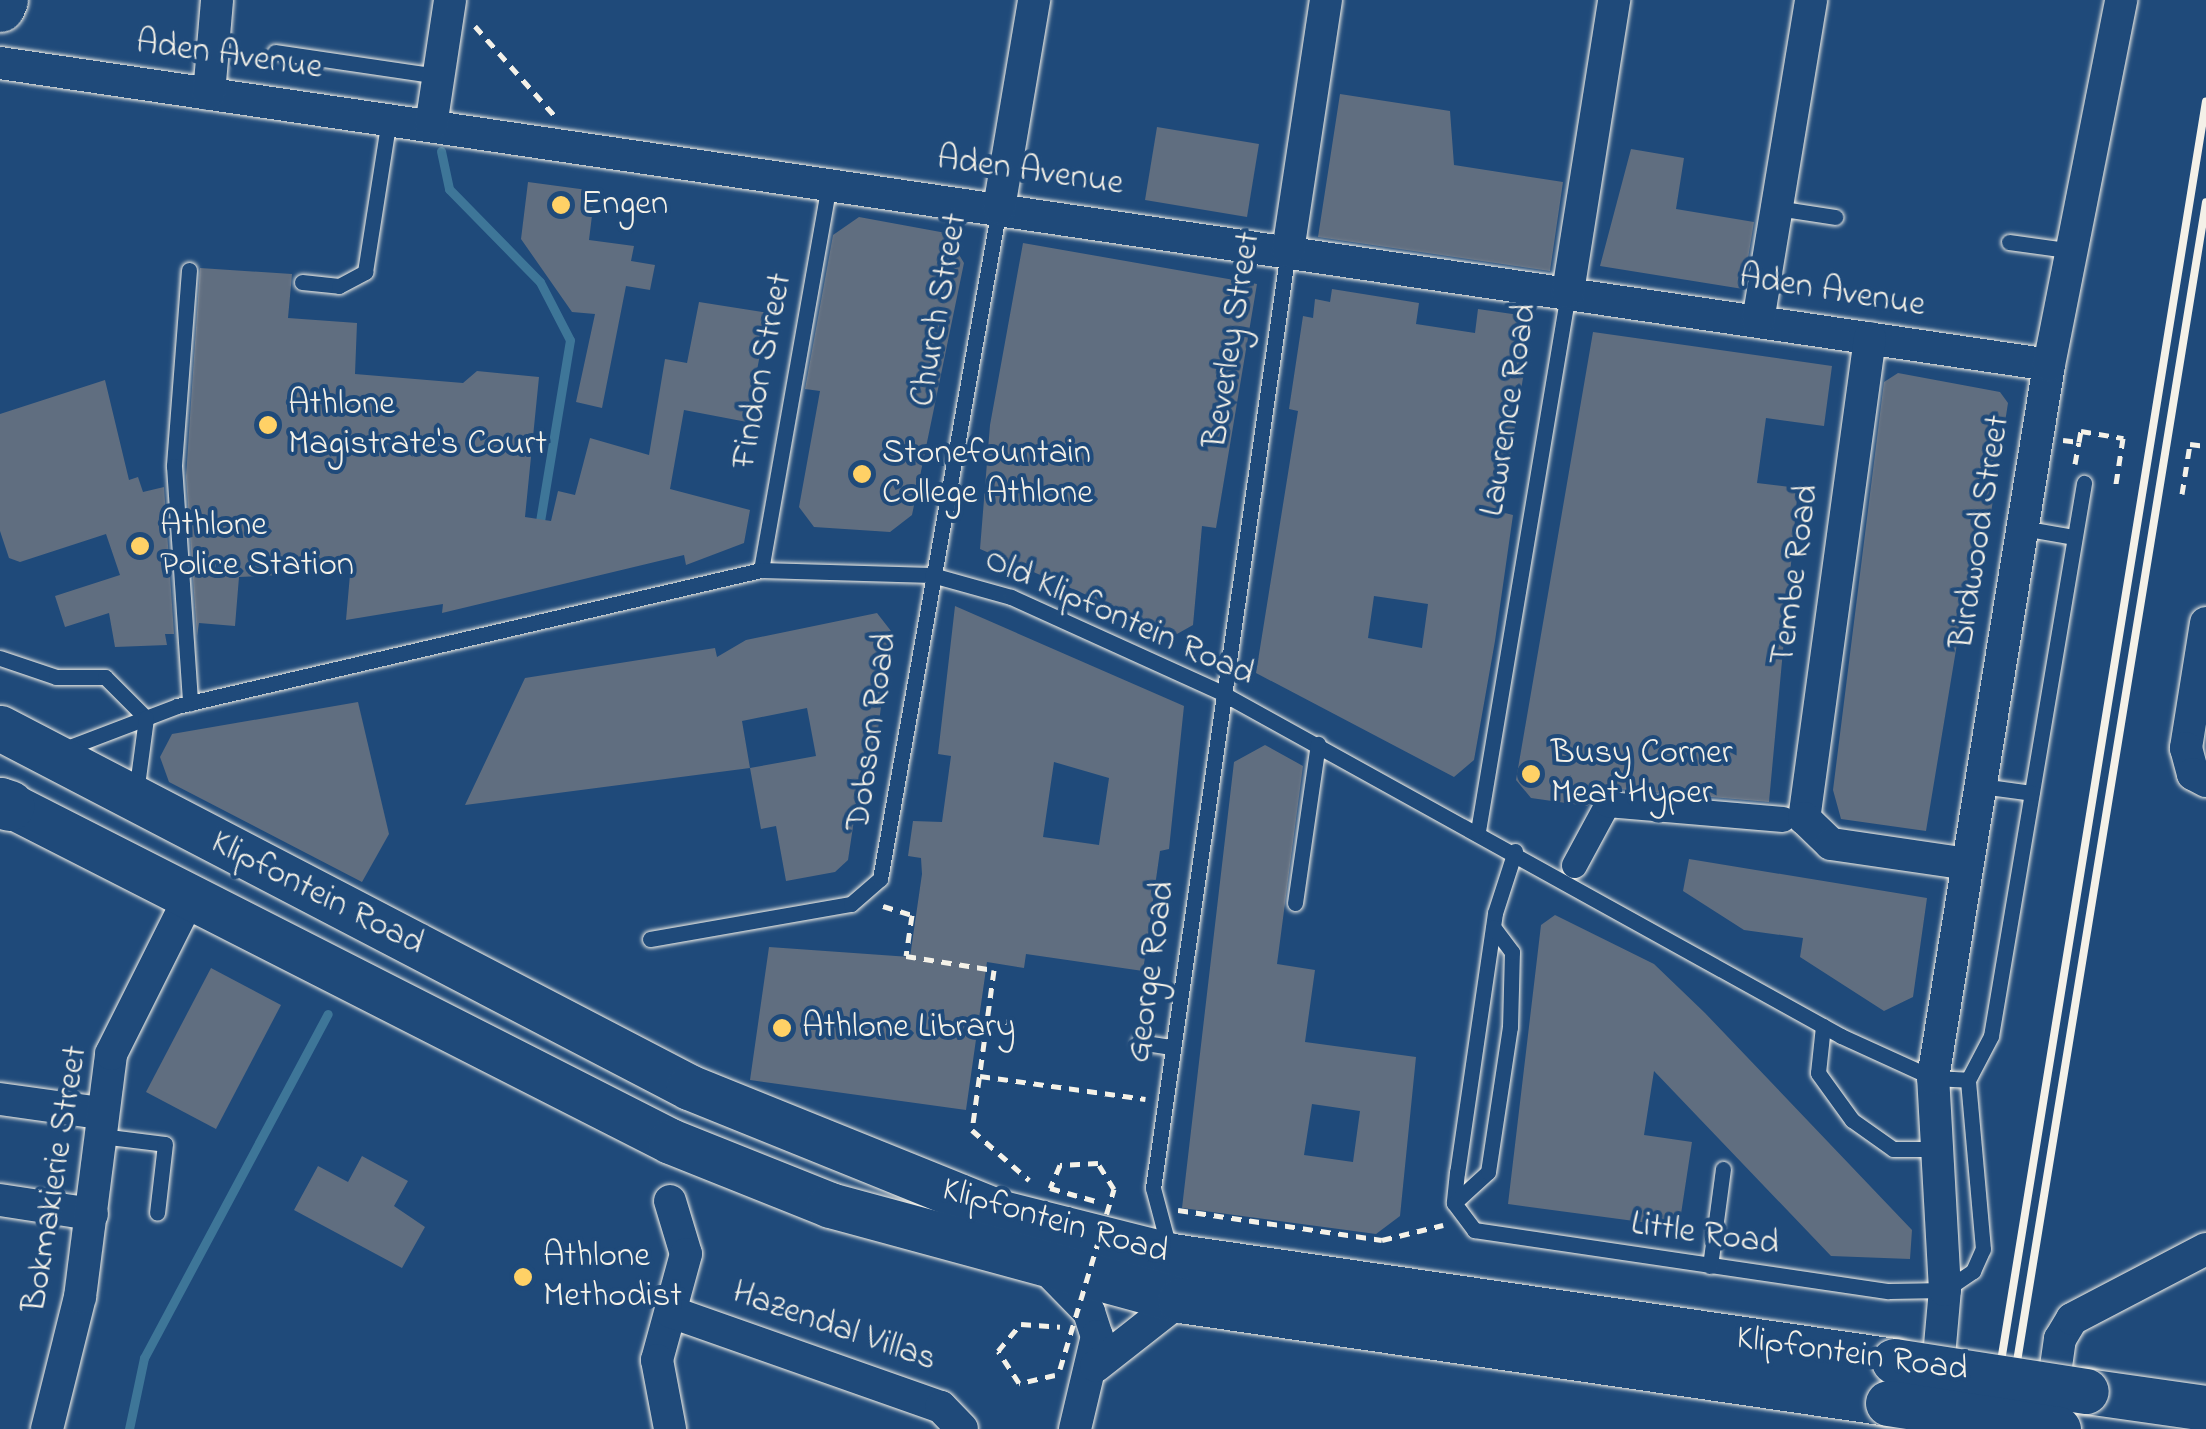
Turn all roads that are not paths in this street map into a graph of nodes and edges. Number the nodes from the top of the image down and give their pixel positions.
1 (216, 0) edge
2 (1034, 0) edge
3 (1326, 0) edge
4 (1614, 0) edge
5 (1810, 0) edge
6 (2120, 0) edge
7 (458, 7) edge
8 (275, 52) dead end
9 (0, 63) edge
10 (438, 76) junction
11 (209, 94) junction
12 (388, 120) junction
13 (431, 126) junction
14 (829, 184) junction
15 (999, 208) junction
16 (1777, 208) junction
17 (1835, 217) dead end
18 (2010, 242) dead end
19 (1288, 250) junction
20 (2074, 251) junction
21 (189, 270) dead end
22 (302, 282) dead end
23 (1568, 292) junction
24 (1758, 321) junction
25 (1870, 338) junction
26 (2049, 365) junction
27 (2079, 478) road end
28 (2022, 528) junction
29 (2074, 537) junction
30 (761, 570) junction
31 (932, 575) junction
32 (2206, 624) edge
33 (0, 658) edge
34 (1220, 692) junction
35 (190, 703) junction
36 (146, 718) junction
37 (17, 737) edge
38 (1318, 744) junction
39 (2206, 781) edge
40 (1981, 786) junction
41 (2032, 793) junction
42 (136, 801) junction
43 (3, 803) edge
44 (1794, 821) junction
45 (1478, 831) junction
46 (1516, 851) junction
47 (1968, 864) junction
48 (1574, 865) dead end
49 (190, 896) junction
50 (1295, 903) dead end
51 (1493, 927) junction
52 (650, 939) dead end
53 (1824, 1026) junction
54 (1139, 1042) dead end
55 (1172, 1047) junction
56 (1471, 1072) junction
57 (1498, 1074) junction
58 (1933, 1078) junction
59 (1968, 1080) junction
60 (0, 1099) edge
61 (98, 1124) junction
62 (1933, 1148) junction
63 (1723, 1169) dead end
64 (0, 1200) edge
65 (670, 1201) dead end
66 (1454, 1204) junction
67 (157, 1213) dead end
68 (92, 1214) junction
69 (2206, 1249) edge
70 (1172, 1256) junction
71 (1710, 1266) junction
72 (1050, 1272) junction
73 (1945, 1290) junction
74 (1180, 1300) junction
75 (671, 1312) junction
76 (1096, 1366) junction
77 (1891, 1382) junction
78 (2206, 1408) edge
79 (47, 1429) edge
80 (670, 1429) edge
81 (962, 1429) edge
82 (1075, 1429) edge
83 (1930, 1429) edge
84 (2046, 1429) edge
85 (2058, 1429) edge

1 - 11 street
2 - 15 street, Church Street
3 - 19 street, Beverley Street
4 - 23 street, Lawrence Road
5 - 16 street
6 - 20 street, Birdwood Street
7 - 10 street
8 - 10 lane
9 - 11 street, Aden Avenue
10 - 13 street
11 - 12 street, Aden Avenue
12 - 13 street, Aden Avenue
12 - 22 lane
13 - 14 street, Aden Avenue
14 - 15 street, Aden Avenue
14 - 30 lane, Findon Street
15 - 19 street, Aden Avenue
15 - 31 lane, Church Street
16 - 17 lane
16 - 24 street
18 - 20 lane
19 - 23 street, Aden Avenue
19 - 34 lane, Beverley Street
20 - 26 street, Birdwood Street
21 - 35 lane
23 - 24 street, Aden Avenue
23 - 45 lane, Lawrence Road
24 - 25 street, Aden Avenue
25 - 26 street, Aden Avenue
25 - 44 street, Tembe Road
26 - 28 street, Birdwood Street
27 - 29 lane
28 - 29 lane
28 - 40 street, Birdwood Street
29 - 41 lane
30 - 31 lane, Old Klipfontein Road
30 - 35 lane, Old Klipfontein Road
31 - 34 lane, Old Klipfontein Road
31 - 52 lane, Dobson Road
32 - 39 street
33 - 36 lane
34 - 38 lane, Old Klipfontein Road
34 - 55 lane, George Road
35 - 36 lane, Old Klipfontein Road
36 - 37 lane, Old Klipfontein Road
36 - 42 lane
37 - 42 main road, Klipfontein Road
38 - 45 lane, Old Klipfontein Road
38 - 50 lane
40 - 41 lane
40 - 47 street, Birdwood Street
41 - 59 lane
42 - 70 main road, Klipfontein Road
43 - 49 main road, Klipfontein Road
44 - 47 street
44 - 48 street
45 - 46 lane, Old Klipfontein Road
46 - 51 lane
46 - 53 lane, Old Klipfontein Road
47 - 58 street, Birdwood Street
49 - 61 street, Bokmakierie Street
49 - 72 main road, Klipfontein Road
51 - 56 lane
51 - 57 lane
53 - 58 lane, Old Klipfontein Road
53 - 62 lane
54 - 55 lane
55 - 70 lane, George Road
56 - 57 lane
56 - 66 lane
57 - 66 lane
58 - 59 lane
58 - 62 street
59 - 73 lane
60 - 61 street
61 - 67 lane
61 - 68 street, Bokmakierie Street
62 - 73 street
63 - 71 lane
64 - 68 street
65 - 75 street, Hazendal Villas
66 - 71 lane, Little Road
68 - 79 street, Bokmakierie Street
69 - 84 street
70 - 77 main road, Klipfontein Road
71 - 73 lane, Little Road
72 - 74 main road, Klipfontein Road
72 - 76 street
73 - 83 street
74 - 76 street
74 - 77 main road, Klipfontein Road
75 - 80 street, Hazendal Villas
75 - 81 street, Hazendal Villas
76 - 82 street
77 - 78 main road, Klipfontein Road, bridge
77 - 85 main road, Klipfontein Road, bridge

